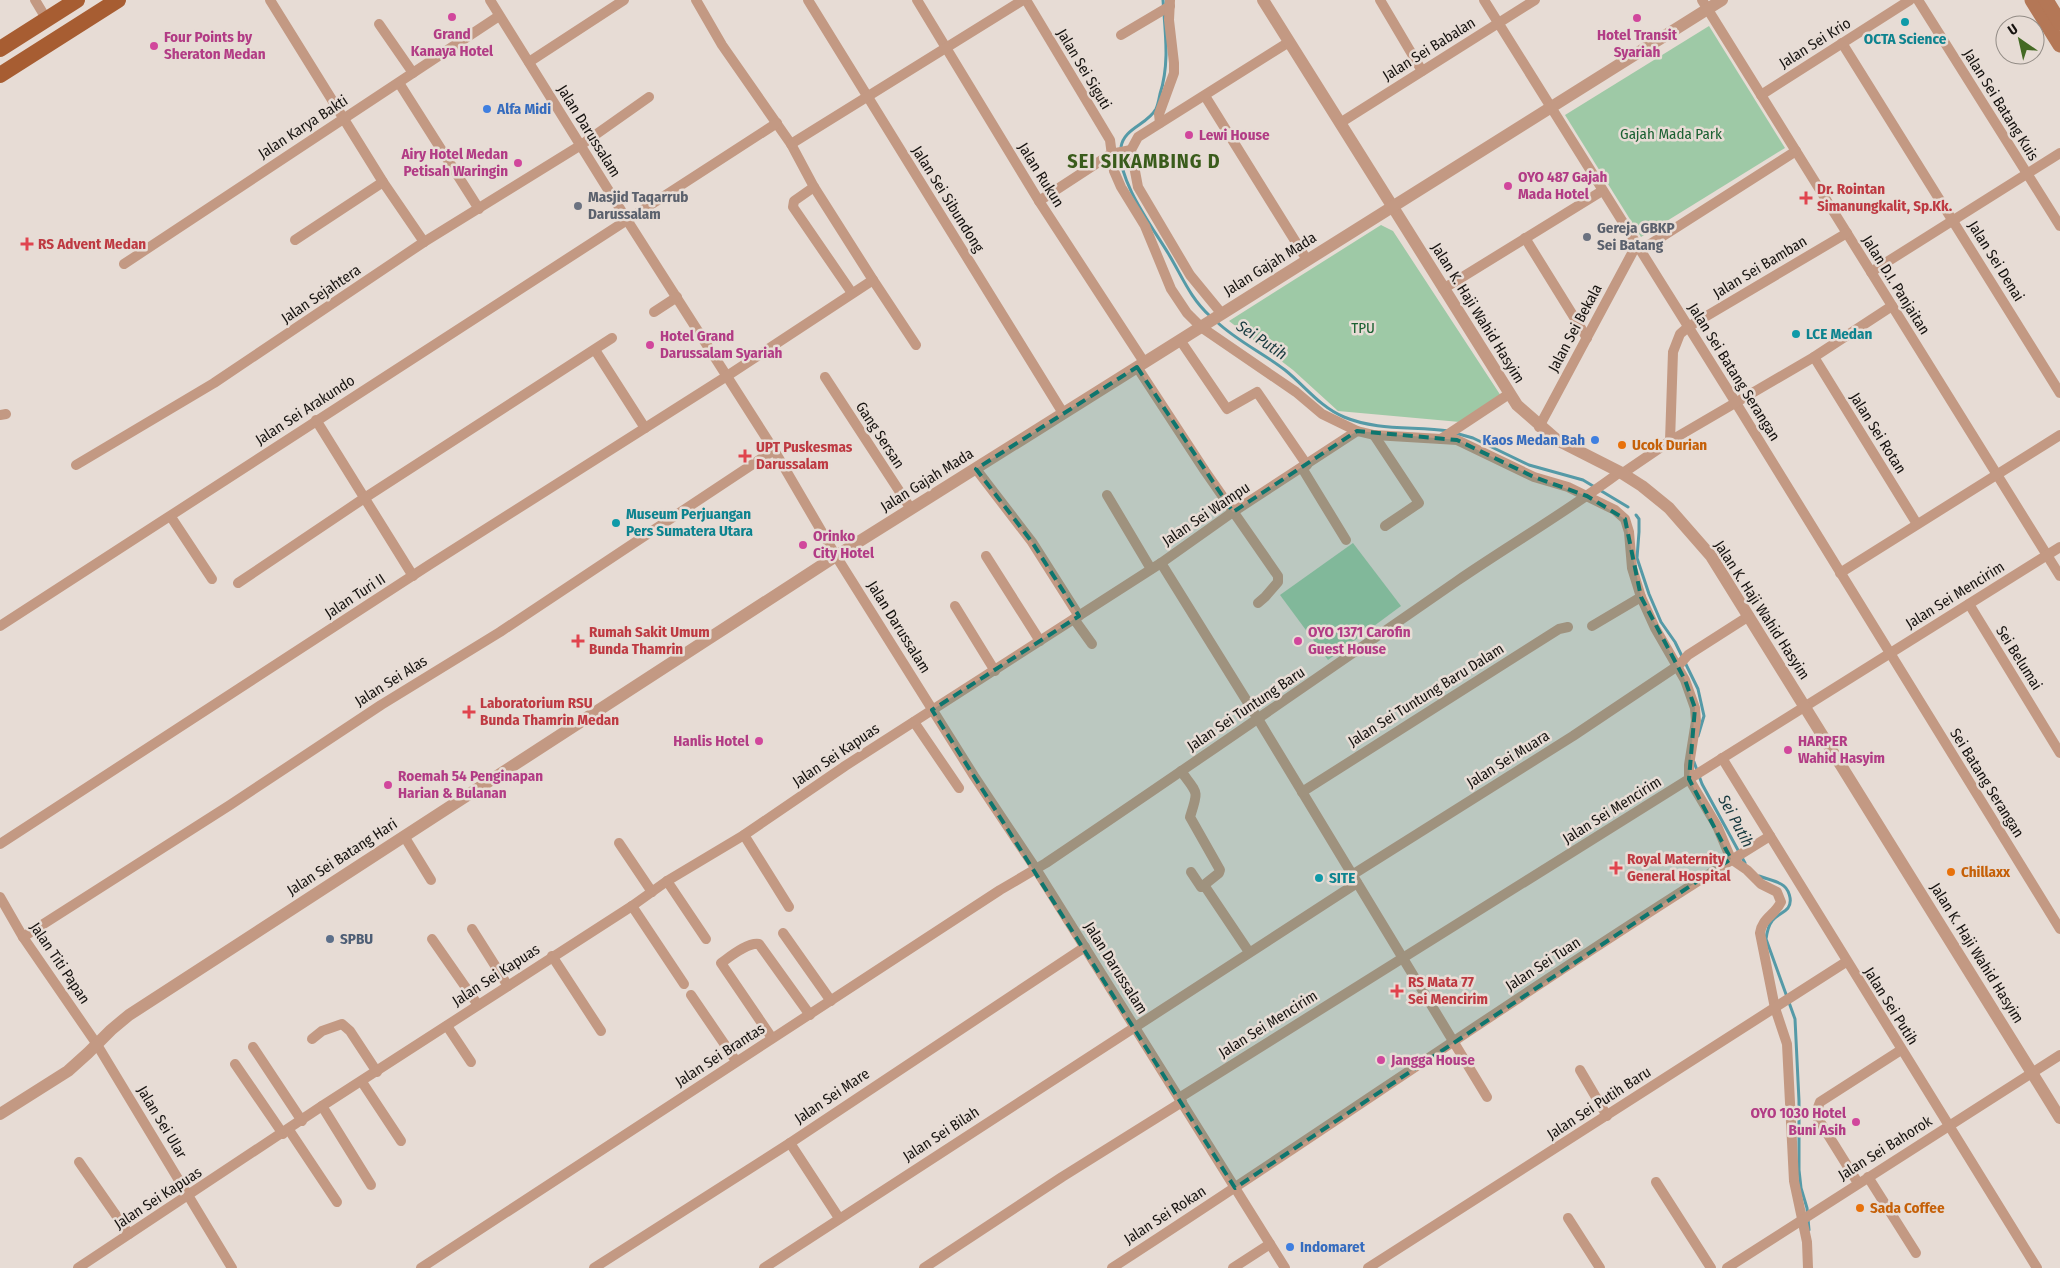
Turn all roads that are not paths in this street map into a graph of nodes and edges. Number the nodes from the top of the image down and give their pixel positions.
1 (35, 0) edge
2 (77, 0) edge
3 (118, 0) edge
4 (270, 0) edge
5 (490, 0) edge
6 (624, 0) edge
7 (696, 0) edge
8 (808, 0) edge
9 (917, 0) edge
10 (1024, 0) edge
11 (1263, 0) edge
12 (1380, 0) edge
13 (1484, 0) edge
14 (1535, 0) edge
15 (1722, 0) edge
16 (1910, 0) edge
17 (1918, 0) edge
18 (2032, 0) edge
19 (2046, 0) edge
20 (1705, 5) edge
21 (1167, 6) edge
22 (499, 16) junction
23 (47, 20) junction
24 (2060, 22) edge
25 (1498, 23) junction
26 (379, 24) dead end
27 (1121, 35) dead end
28 (1289, 42) junction
29 (1842, 44) junction
30 (2060, 45) edge
31 (946, 47) junction
32 (0, 49) edge
33 (529, 62) junction
34 (1422, 71) junction
35 (413, 74) junction
36 (0, 75) edge
37 (399, 82) junction
38 (1761, 95) junction
39 (867, 96) junction
40 (1205, 96) junction
41 (649, 98) dead end
42 (1551, 108) junction
43 (344, 118) junction
44 (777, 123) junction
45 (1160, 123) junction
46 (1340, 123) junction
47 (791, 144) junction
48 (580, 145) junction
49 (1121, 152) junction
50 (1796, 152) junction
51 (2060, 154) edge
52 (2027, 174) junction
53 (383, 182) junction
54 (814, 186) junction
55 (1602, 191) junction
56 (1039, 201) junction
57 (1393, 206) junction
58 (479, 209) junction
59 (627, 220) junction
60 (1953, 220) junction
61 (2060, 226) edge
62 (1847, 233) junction
63 (1525, 238) junction
64 (295, 240) dead end
65 (424, 242) junction
66 (1639, 247) junction
67 (1307, 260) junction
68 (124, 264) dead end
69 (1871, 272) junction
70 (873, 280) junction
71 (1443, 289) junction
72 (852, 293) junction
73 (677, 297) junction
74 (1892, 306) junction
75 (654, 312) dead end
76 (1220, 315) junction
77 (1202, 326) junction
78 (1688, 327) junction
79 (612, 338) dead end
80 (1587, 338) junction
81 (1180, 340) junction
82 (916, 345) dead end
83 (595, 350) junction
84 (1814, 357) junction
85 (1141, 365) junction
86 (727, 376) junction
87 (825, 377) dead end
88 (2060, 393) edge
89 (1509, 394) junction
90 (1736, 403) junction
91 (1063, 413) junction
92 (316, 420) junction
93 (1540, 427) junction
94 (645, 428) junction
95 (1357, 431) junction
96 (1374, 435) junction
97 (2060, 435) edge
98 (1444, 437) junction
99 (1670, 440) junction
100 (774, 450) junction
101 (76, 466) dead end
102 (1305, 466) junction
103 (976, 469) junction
104 (1621, 472) junction
105 (1997, 475) junction
106 (1590, 494) junction
107 (1106, 495) dead end
108 (363, 499) junction
109 (911, 509) junction
110 (1233, 512) junction
111 (171, 517) junction
112 (1917, 524) junction
113 (1385, 526) dead end
114 (1346, 540) dead end
115 (2060, 547) edge
116 (2047, 555) junction
117 (836, 556) junction
118 (986, 556) dead end
119 (1161, 563) junction
120 (1151, 569) junction
121 (1840, 572) junction
122 (413, 576) junction
123 (2060, 576) edge
124 (212, 579) dead end
125 (238, 583) dead end
126 (1641, 597) junction
127 (1258, 603) dead end
128 (1969, 604) junction
129 (955, 606) dead end
130 (1749, 616) junction
131 (1077, 617) junction
132 (0, 626) edge
133 (1592, 626) dead end
134 (1568, 627) dead end
135 (1040, 641) junction
136 (1092, 644) dead end
137 (1889, 653) junction
138 (1678, 665) junction
139 (995, 671) junction
140 (1804, 707) junction
141 (932, 710) junction
142 (1258, 718) junction
143 (914, 722) junction
144 (2060, 753) edge
145 (1722, 758) junction
146 (1181, 771) junction
147 (1690, 778) junction
148 (959, 788) dead end
149 (1302, 792) junction
150 (744, 835) junction
151 (404, 836) junction
152 (1770, 836) junction
153 (619, 843) dead end
154 (0, 844) edge
155 (1734, 858) junction
156 (1036, 868) junction
157 (1190, 872) dead end
158 (1354, 879) junction
159 (431, 880) dead end
160 (667, 880) junction
161 (1204, 886) junction
162 (652, 892) junction
163 (1, 901) edge
164 (632, 906) junction
165 (789, 907) dead end
166 (472, 929) dead end
167 (2060, 929) edge
168 (783, 933) dead end
169 (23, 937) junction
170 (432, 939) dead end
171 (706, 939) dead end
172 (1085, 946) junction
173 (1249, 952) junction
174 (552, 956) junction
175 (1403, 958) junction
176 (1846, 962) junction
177 (684, 984) dead end
178 (508, 986) junction
179 (691, 995) dead end
180 (831, 1001) junction
181 (478, 1005) junction
182 (1775, 1008) junction
183 (810, 1015) junction
184 (447, 1026) junction
185 (1135, 1026) junction
186 (601, 1031) dead end
187 (772, 1038) junction
188 (312, 1040) dead end
189 (1453, 1041) junction
190 (96, 1044) junction
191 (253, 1047) dead end
192 (1901, 1050) junction
193 (2060, 1055) edge
194 (736, 1061) junction
195 (470, 1062) dead end
196 (235, 1064) dead end
197 (1580, 1070) dead end
198 (377, 1072) junction
199 (2032, 1073) junction
200 (362, 1082) junction
201 (1487, 1097) dead end
202 (1181, 1100) junction
203 (322, 1106) junction
204 (0, 1114) edge
205 (1607, 1116) junction
206 (2060, 1118) edge
207 (302, 1121) junction
208 (1948, 1126) junction
209 (286, 1132) junction
210 (401, 1141) dead end
211 (790, 1143) junction
212 (79, 1162) dead end
213 (1868, 1177) junction
214 (1656, 1182) dead end
215 (1858, 1183) junction
216 (372, 1185) dead end
217 (1235, 1188) junction
218 (188, 1196) junction
219 (337, 1202) dead end
220 (1806, 1216) junction
221 (839, 1218) junction
222 (1568, 1218) dead end
223 (129, 1234) junction
224 (1270, 1244) junction
225 (1916, 1253) dead end
226 (82, 1267) edge
227 (232, 1268) edge
228 (422, 1268) edge
229 (594, 1268) edge
230 (764, 1268) edge
231 (924, 1268) edge
232 (1112, 1268) edge
233 (1233, 1268) edge
234 (1285, 1268) edge
235 (1368, 1268) edge
236 (1600, 1268) edge
237 (1711, 1268) edge
238 (1727, 1268) edge
239 (1808, 1268) edge
240 (2037, 1268) edge

1 - 23 street
2 - 23 main road
3 - 36 main road
4 - 43 street
5 - 22 street, Jalan Darussalam
6 - 33 street
7 - 44 street
8 - 39 street, Jalan Sei Sibundong
9 - 31 street, Jalan Rukun
10 - 31 street
10 - 49 street, Jalan Sei Siguti
11 - 28 street, Jalan K. Haji Wahid Hasyim
12 - 34 street
13 - 25 street, Jalan Sei Batang Serangan
14 - 25 street, Jalan Sei Babalan
15 - 20 street, Jalan Gajah Mada
16 - 29 street, Jalan Sei Krio
17 - 52 street, Jalan Sei Batang Kuis
18 - 30 main road
19 - 24 main road
20 - 38 street, Jalan D.I. Panjaitan
20 - 42 street, Jalan Gajah Mada
21 - 27 street
21 - 45 street
22 - 33 street, Jalan Darussalam
22 - 35 street, Jalan Karya Bakti
23 - 32 main road
25 - 34 street, Jalan Sei Babalan
25 - 42 street, Jalan Sei Batang Serangan
26 - 35 street
28 - 40 street
28 - 46 street, Jalan K. Haji Wahid Hasyim
29 - 38 street, Jalan Sei Krio
29 - 60 street, Jalan Sei Denai
31 - 39 street
31 - 56 street, Jalan Rukun
33 - 48 street, Jalan Darussalam
34 - 46 street, Jalan Sei Babalan
35 - 37 street, Jalan Karya Bakti
37 - 43 street, Jalan Karya Bakti
37 - 58 street
38 - 50 street, Jalan D.I. Panjaitan
39 - 47 street
39 - 91 street, Jalan Sei Sibundong
40 - 45 street
40 - 67 street
41 - 48 street, Jalan Sejahtera
42 - 55 street, Jalan Sei Batang Serangan
42 - 57 street, Jalan Gajah Mada
43 - 53 street
43 - 68 street, Jalan Karya Bakti
44 - 47 street
44 - 59 street, Jalan Sei Arakundo
45 - 49 street
46 - 57 street, Jalan K. Haji Wahid Hasyim
47 - 54 street
48 - 58 street, Jalan Sejahtera
48 - 59 street, Jalan Darussalam
49 - 56 street
49 - 76 street
49 - 77 street
50 - 62 street, Jalan D.I. Panjaitan
50 - 66 street, Jalan Sei Bekala
51 - 52 street
52 - 60 street
52 - 61 street, Jalan Sei Batang Kuis
53 - 64 street
53 - 65 street
54 - 70 street
54 - 72 street
55 - 63 street
55 - 66 street, Jalan Sei Batang Serangan
56 - 85 street, Jalan Rukun
57 - 67 street, Jalan Gajah Mada
57 - 71 street, Jalan K. Haji Wahid Hasyim
58 - 65 street, Jalan Sejahtera
59 - 73 street, Jalan Darussalam
59 - 92 street, Jalan Sei Arakundo
60 - 69 street
60 - 88 street, Jalan Sei Denai
62 - 69 street, Jalan D.I. Panjaitan
62 - 78 street, Jalan Sei Bamban
63 - 71 street
63 - 80 street
65 - 101 street, Jalan Sejahtera
66 - 78 street, Jalan Sei Batang Serangan
66 - 80 street, Jalan Sei Bekala
67 - 76 street, Jalan Gajah Mada
69 - 74 street, Jalan D.I. Panjaitan
70 - 72 street, Jalan Turi II
70 - 82 street
71 - 89 street, Jalan K. Haji Wahid Hasyim
72 - 86 street, Jalan Turi II
73 - 75 street
73 - 86 street, Jalan Darussalam
74 - 84 street, Jalan Sei Tuntung Baru
74 - 105 street, Jalan D.I. Panjaitan
76 - 77 street, Jalan Gajah Mada
77 - 81 street, Jalan Gajah Mada
77 - 95 street
78 - 90 street, Jalan Sei Batang Serangan
78 - 99 street
79 - 83 street
80 - 93 street, Jalan Sei Bekala
81 - 85 street, Jalan Gajah Mada
81 - 102 street
83 - 94 street
83 - 108 street
84 - 90 street, Jalan Sei Tuntung Baru
84 - 112 street, Jalan Sei Rotan
85 - 91 street, Jalan Gajah Mada
85 - 110 street, Jalan Rukun
86 - 94 street, Jalan Turi II
86 - 100 street, Jalan Darussalam
87 - 109 street, Gang Sersan
89 - 93 street, Jalan K. Haji Wahid Hasyim
89 - 98 street
90 - 99 street, Jalan Sei Tuntung Baru
90 - 121 street, Jalan Sei Batang Serangan
91 - 103 street, Jalan Gajah Mada
92 - 108 street
92 - 111 street, Jalan Sei Arakundo
93 - 104 street, Jalan K. Haji Wahid Hasyim
94 - 122 street, Jalan Turi II
95 - 96 street
95 - 102 street, Jalan Sei Wampu
96 - 98 street
96 - 113 street
97 - 105 street
98 - 106 street
99 - 104 street, Jalan Sei Tuntung Baru
100 - 117 street, Jalan Darussalam
100 - 169 street, Jalan Sei Alas
102 - 110 street, Jalan Sei Wampu
102 - 114 street
103 - 109 street, Jalan Gajah Mada
103 - 131 street
104 - 106 street, Jalan Sei Tuntung Baru
104 - 130 street, Jalan K. Haji Wahid Hasyim
105 - 112 street
105 - 116 street, Jalan D.I. Panjaitan
106 - 126 street
106 - 142 street, Jalan Sei Tuntung Baru
107 - 120 street
108 - 122 street
108 - 125 street
109 - 117 street, Jalan Gajah Mada
110 - 119 street, Jalan Sei Wampu
110 - 127 street, Jalan Rukun
111 - 124 street
111 - 132 street, Jalan Sei Arakundo
112 - 121 street
115 - 116 street, Jalan Sei Mencirim
116 - 123 street, Jalan D.I. Panjaitan
116 - 128 street, Jalan Sei Mencirim
117 - 141 street, Jalan Darussalam
117 - 151 street, Jalan Sei Batang Hari
118 - 135 street
119 - 120 street, Jalan Sei Wampu
119 - 142 street
120 - 131 street, Jalan Sei Wampu
121 - 137 street, Jalan Sei Batang Serangan
122 - 154 street, Jalan Turi II
126 - 133 street
126 - 138 street
128 - 137 street, Jalan Sei Mencirim
128 - 144 street, Sei Belumai
129 - 139 street
130 - 138 street, Jalan Sei Muara
130 - 140 street, Jalan K. Haji Wahid Hasyim
131 - 135 street, Jalan Sei Wampu
131 - 136 street
134 - 149 street, Jalan Sei Tuntung Baru Dalam
135 - 139 street, Jalan Sei Wampu
137 - 140 street, Jalan Sei Mencirim
137 - 167 street, Sei Batang Serangan
138 - 147 street
138 - 158 street, Jalan Sei Muara
139 - 141 street, Jalan Sei Wampu
140 - 145 street, Jalan Sei Mencirim
140 - 199 street, Jalan K. Haji Wahid Hasyim
141 - 143 street, Jalan Sei Kapuas
141 - 156 street, Jalan Darussalam
142 - 146 street, Jalan Sei Tuntung Baru
142 - 149 street
143 - 148 street
143 - 150 street, Jalan Sei Kapuas
145 - 147 street, Jalan Sei Mencirim
145 - 152 street, Jalan Sei Putih
146 - 156 street, Jalan Sei Tuntung Baru
146 - 161 street
147 - 155 street
147 - 175 street, Jalan Sei Mencirim
149 - 158 street
150 - 160 street, Jalan Sei Kapuas
150 - 165 street
151 - 159 street
151 - 190 street, Jalan Sei Batang Hari
152 - 155 street, Jalan Sei Tuan
152 - 176 street, Jalan Sei Putih
153 - 162 street
155 - 182 street
155 - 189 street, Jalan Sei Tuan
156 - 172 street, Jalan Darussalam
156 - 180 street, Jalan Sei Brantas
157 - 161 street
158 - 173 street, Jalan Sei Muara
158 - 175 street
160 - 162 street, Jalan Sei Kapuas
160 - 171 street
161 - 173 street
162 - 164 street, Jalan Sei Kapuas
163 - 169 street, Jalan Titi Papan
164 - 174 street, Jalan Sei Kapuas
164 - 177 street
166 - 178 street
168 - 180 street
169 - 190 street, Jalan Titi Papan
170 - 181 street
172 - 185 street, Jalan Darussalam
172 - 211 street, Jalan Sei Mare
173 - 185 street, Jalan Sei Bilah
174 - 178 street, Jalan Sei Kapuas
174 - 186 street
175 - 189 street
175 - 202 street, Jalan Sei Mencirim
176 - 182 street, Jalan Sei Putih Baru
176 - 192 street, Jalan Sei Putih
178 - 181 street, Jalan Sei Kapuas
179 - 194 street
180 - 183 street, Jalan Sei Brantas
181 - 184 street, Jalan Sei Kapuas
182 - 205 street, Jalan Sei Putih Baru
182 - 220 street
183 - 187 street, Jalan Sei Brantas
183 - 187 street
184 - 195 street
184 - 198 street, Jalan Sei Kapuas
185 - 202 street, Jalan Darussalam
185 - 221 street, Jalan Sei Bilah
187 - 194 street, Jalan Sei Brantas
188 - 198 street
189 - 201 street
189 - 217 street, Jalan Sei Tuan
190 - 204 street, Jalan Sei Batang Hari
190 - 218 street, Jalan Sei Ular
191 - 207 street
192 - 208 street, Jalan Sei Putih
192 - 215 street
193 - 199 street, Jalan Sei Bahorok
194 - 228 street, Jalan Sei Brantas
196 - 209 street
197 - 205 street
198 - 200 street, Jalan Sei Kapuas
199 - 206 street, Jalan K. Haji Wahid Hasyim
199 - 208 street, Jalan Sei Bahorok
200 - 203 street, Jalan Sei Kapuas
200 - 210 street
202 - 217 street, Jalan Darussalam
202 - 231 street, Jalan Sei Mencirim
203 - 207 street, Jalan Sei Kapuas
203 - 216 street
205 - 235 street, Jalan Sei Putih Baru
207 - 209 street, Jalan Sei Kapuas
208 - 213 street, Jalan Sei Bahorok
208 - 240 street, Jalan Sei Putih
209 - 218 street, Jalan Sei Kapuas
209 - 219 street
211 - 221 street
211 - 229 street, Jalan Sei Mare
212 - 223 street
213 - 215 street, Jalan Sei Bahorok
213 - 225 street
214 - 237 street
215 - 220 street, Jalan Sei Bahorok
217 - 224 street, Jalan Darussalam
217 - 232 street, Jalan Sei Rokan
218 - 223 street, Jalan Sei Kapuas
218 - 227 street, Jalan Sei Ular
220 - 238 street, Jalan Sei Bahorok
220 - 239 street
221 - 230 street, Jalan Sei Bilah
222 - 236 street
223 - 226 street, Jalan Sei Kapuas
224 - 233 street
224 - 234 street, Jalan Darussalam

